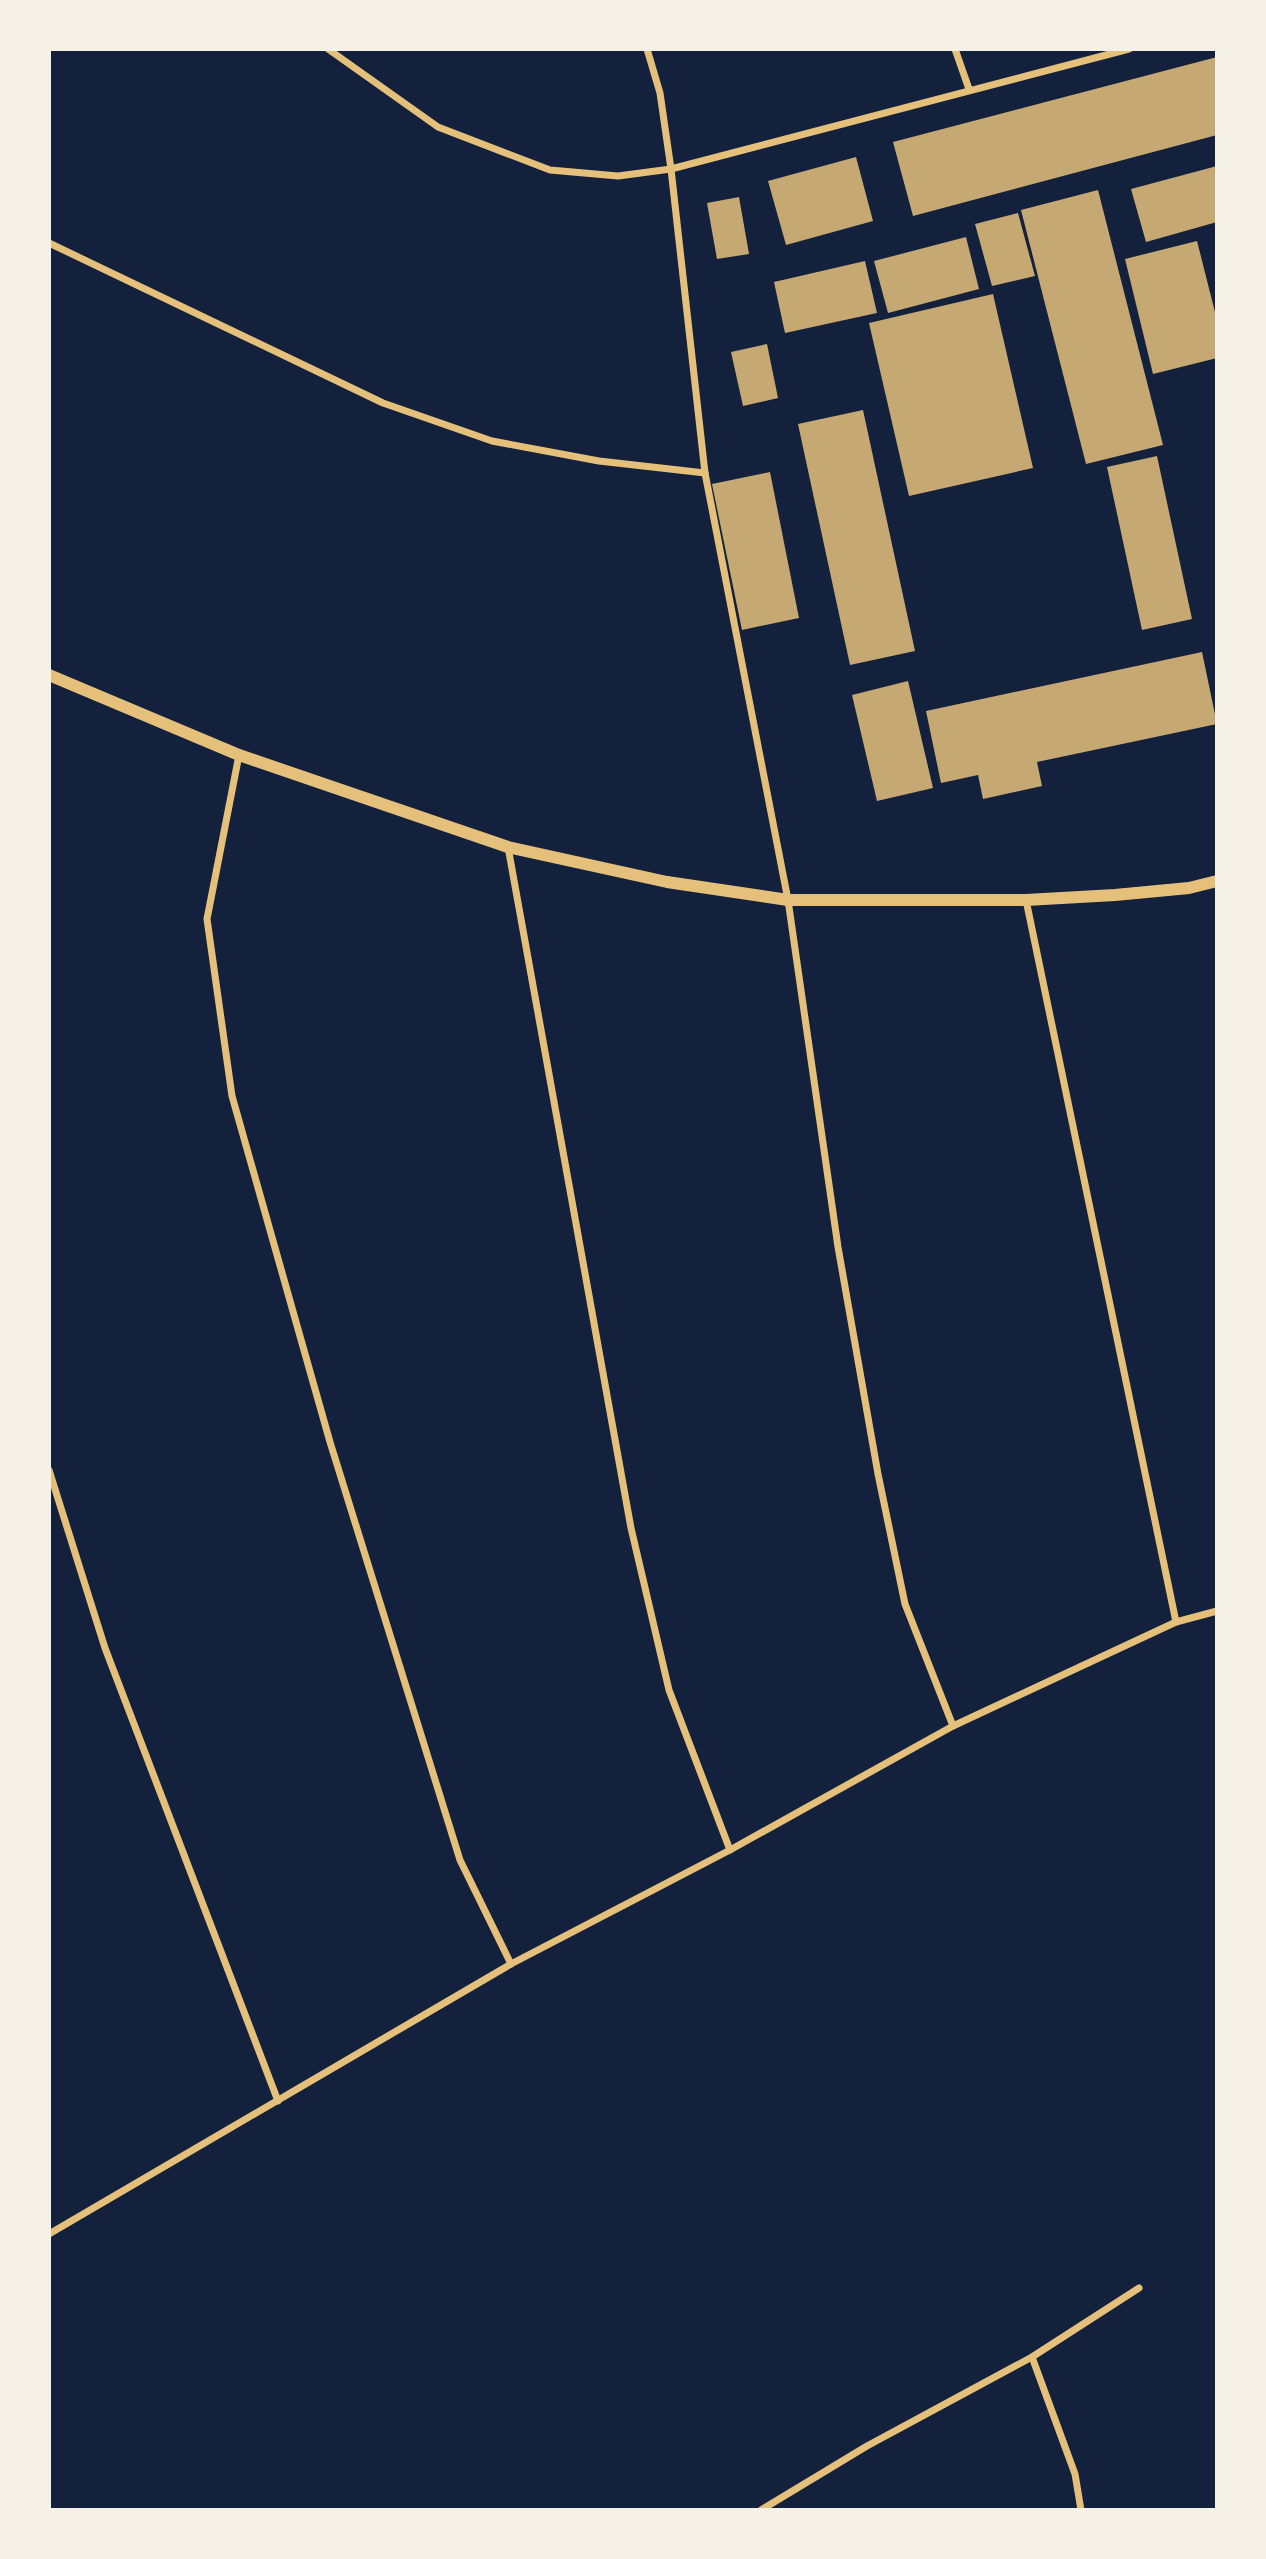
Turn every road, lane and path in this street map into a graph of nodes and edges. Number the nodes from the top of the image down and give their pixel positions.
1 (328, 49) edge
2 (647, 49) edge
3 (955, 49) edge
4 (1129, 49) edge
5 (970, 89) junction
6 (671, 169) junction
7 (49, 243) edge
8 (705, 473) junction
9 (49, 674) edge
10 (239, 755) junction
11 (508, 847) junction
12 (1217, 881) edge
13 (788, 900) junction
14 (1026, 900) junction
15 (49, 1470) edge
16 (1217, 1611) edge
17 (1176, 1622) junction
18 (953, 1726) junction
19 (730, 1850) junction
20 (511, 1964) junction
21 (278, 2101) junction
22 (49, 2234) edge
23 (1139, 2288) dead end
24 (1032, 2357) junction
25 (761, 2510) edge
26 (1081, 2510) edge

1 - 6 street
2 - 6 street
3 - 5 street
4 - 5 street
5 - 6 street
6 - 8 street
7 - 8 street
8 - 13 street
9 - 10 street
10 - 11 street
10 - 20 street
11 - 13 street
11 - 19 street
12 - 14 street
13 - 14 street
13 - 18 street
14 - 17 street
15 - 21 street
16 - 17 street
17 - 18 street
18 - 19 street
19 - 20 street
20 - 21 street
21 - 22 street
23 - 24 street
24 - 25 street
24 - 26 street

